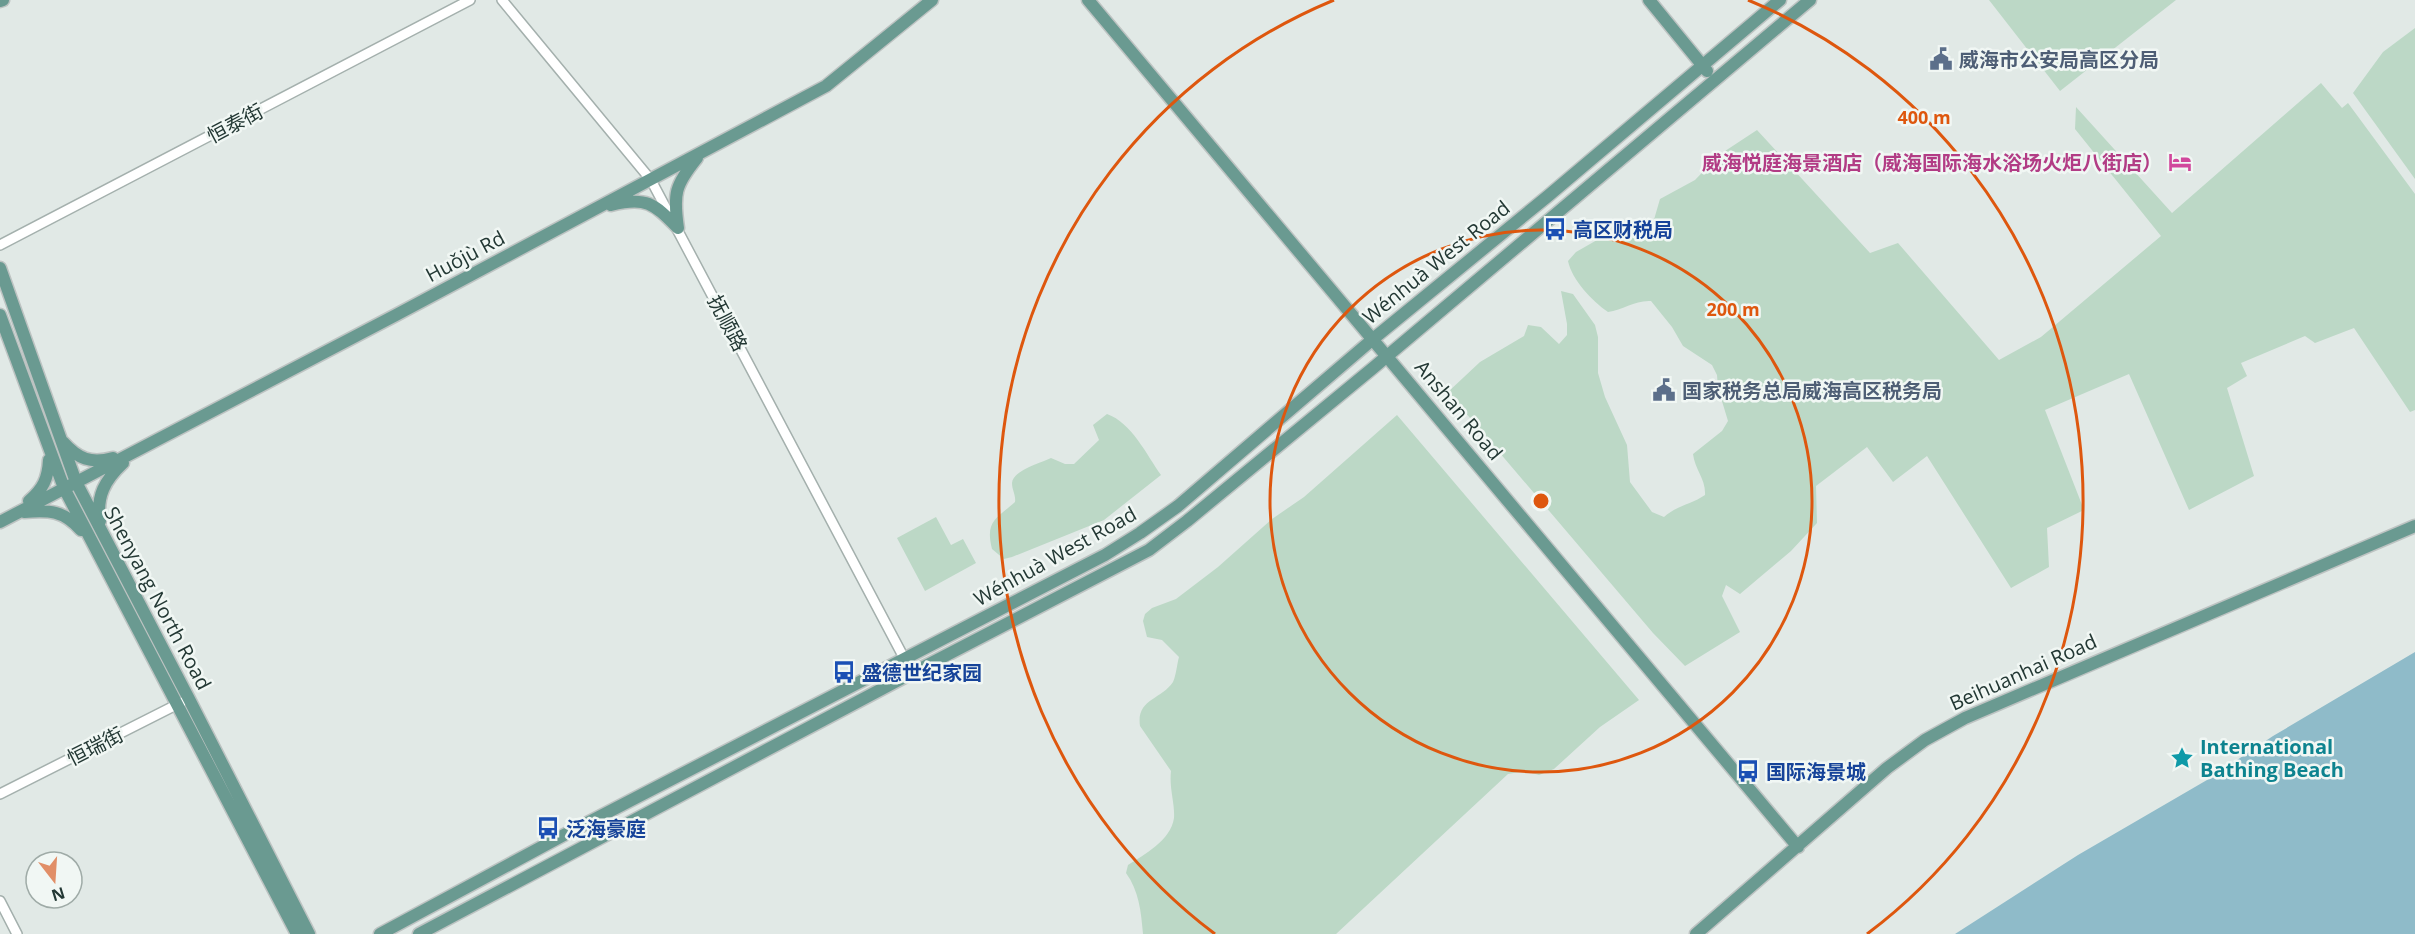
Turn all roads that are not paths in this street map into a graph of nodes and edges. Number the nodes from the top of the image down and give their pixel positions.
1 (470, 0) edge
2 (502, 0) edge
3 (932, 0) edge
4 (1088, 0) edge
5 (1648, 0) edge
6 (1780, 0) edge
7 (1810, 0) edge
8 (1703, 65) junction
9 (1715, 80) junction
10 (700, 154) junction
11 (651, 180) junction
12 (598, 208) junction
13 (678, 228) junction
14 (0, 245) edge
15 (0, 268) edge
16 (0, 315) edge
17 (1373, 339) junction
18 (1388, 356) junction
19 (60, 438) junction
20 (49, 449) junction
21 (135, 452) junction
22 (76, 482) junction
23 (64, 488) junction
24 (17, 513) junction
25 (0, 522) edge
26 (2415, 526) edge
27 (99, 540) junction
28 (905, 658) junction
29 (912, 673) junction
30 (189, 699) junction
31 (177, 705) junction
32 (0, 794) edge
33 (1798, 847) junction
34 (0, 901) edge
35 (288, 905) junction
36 (17, 934) edge
37 (291, 934) edge
38 (297, 934) edge
39 (309, 934) edge
40 (318, 934) edge
41 (380, 934) edge
42 (419, 934) edge
43 (1696, 934) edge

1 - 14 street, 恒泰街
2 - 11 street, 抚顺路
3 - 10 main road, Huǒjù Rd
4 - 17 main road, Anshan Road
5 - 8 main road
6 - 8 main road, Wénhuà West Road
7 - 9 main road, Wénhuà West Road
8 - 9 main road
8 - 17 main road, Wénhuà West Road
9 - 18 main road, Wénhuà West Road
10 - 11 main road, Huǒjù Rd
10 - 13 main road
11 - 12 main road, Huǒjù Rd
11 - 13 street, 抚顺路
12 - 13 main road
12 - 21 main road, Huǒjù Rd
13 - 28 street, 抚顺路
15 - 19 main road, Shenyang North Road
16 - 20 main road, Shenyang North Road
17 - 18 main road, Anshan Road
17 - 28 main road, Wénhuà West Road
18 - 29 main road, Wénhuà West Road
18 - 33 main road, Anshan Road
19 - 21 main road
19 - 22 main road, Shenyang North Road
20 - 23 main road, Shenyang North Road
20 - 24 main road
21 - 22 main road, Huǒjù Rd
21 - 27 main road
22 - 23 main road, Huǒjù Rd
22 - 27 main road, Shenyang North Road
23 - 24 main road, Huǒjù Rd
23 - 27 main road, Shenyang North Road
24 - 25 main road, Huǒjù Rd
24 - 27 main road
26 - 33 main road, Beihuanhai Road
27 - 30 main road, Shenyang North Road
27 - 31 main road, Shenyang North Road
28 - 29 street, 抚顺路
28 - 41 main road, Wénhuà West Road
29 - 42 main road, Wénhuà West Road
30 - 31 street, 恒瑞街
30 - 35 main road, Shenyang North Road
31 - 32 street, 恒瑞街
31 - 35 main road, Shenyang North Road
33 - 43 main road, Beihuanhai Road
34 - 36 street
35 - 37 main road
35 - 38 main road, Shenyang North Road
35 - 39 main road, Shenyang North Road
35 - 40 main road

